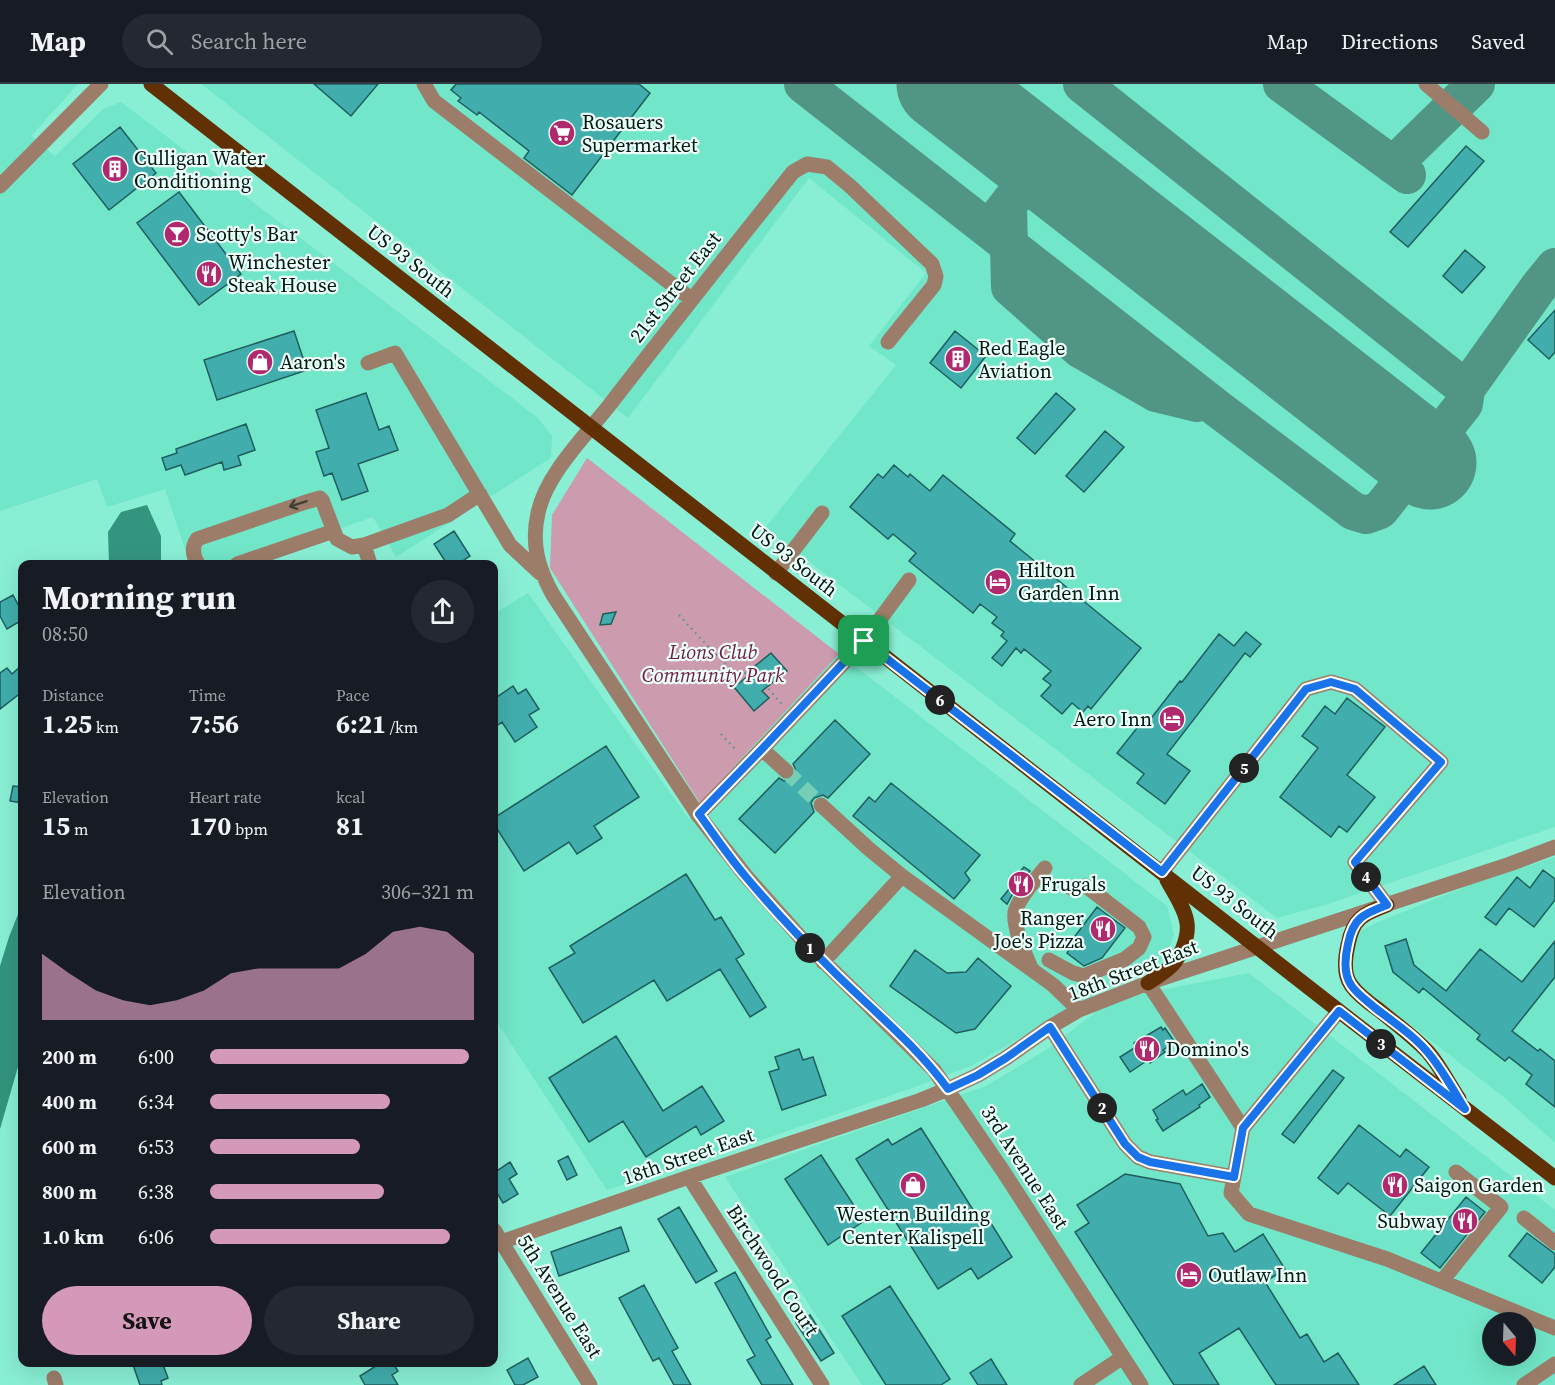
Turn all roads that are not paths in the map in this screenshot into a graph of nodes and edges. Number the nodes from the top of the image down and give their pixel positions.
1 (101, 84) edge
2 (151, 84) edge
3 (424, 84) edge
4 (1426, 84) edge
5 (1482, 132) dead end
6 (0, 186) edge
7 (691, 298) junction
8 (888, 342) dead end
9 (368, 363) dead end
10 (591, 429) junction
11 (480, 494) junction
12 (822, 513) dead end
13 (334, 531) junction
14 (364, 545) junction
15 (196, 560) edge
16 (249, 560) edge
17 (369, 560) edge
18 (776, 573) junction
19 (542, 575) junction
20 (909, 580) dead end
21 (864, 641) junction
22 (762, 749) junction
23 (786, 771) tunnel mouth
24 (821, 805) tunnel mouth
25 (699, 814) junction
26 (1555, 847) edge
27 (1045, 868) dead end
28 (1162, 872) junction
29 (902, 876) junction
30 (1071, 888) dead end
31 (1387, 905) junction
32 (1258, 947) junction
33 (1049, 960) dead end
34 (824, 962) junction
35 (1031, 968) junction
36 (1148, 982) junction
37 (1079, 1010) junction
38 (1339, 1011) junction
39 (1050, 1027) junction
40 (948, 1089) junction
41 (1465, 1109) junction
42 (1243, 1128) junction
43 (1456, 1172) dead end
44 (689, 1177) junction
45 (1234, 1177) junction
46 (1555, 1178) edge
47 (1524, 1218) dead end
48 (498, 1236) edge
49 (498, 1238) edge
50 (1555, 1243) edge
51 (1442, 1281) junction
52 (1555, 1328) edge
53 (1123, 1357) junction
54 (1555, 1364) edge
55 (590, 1385) edge
56 (822, 1385) edge
57 (1081, 1385) edge
58 (1141, 1385) edge
59 (1524, 1385) edge

1 - 6 street
2 - 10 main road, US 93 South
3 - 7 street
4 - 5 street
7 - 8 street, 21st Street East
7 - 10 street, 21st Street East
9 - 11 street
10 - 18 main road, US 93 South
10 - 19 street, 3rd Avenue East
11 - 14 street
11 - 19 street
12 - 18 street
13 - 14 street
13 -> 15 street
13 - 16 street
14 - 17 street
18 - 21 main road, US 93 South
19 - 25 street, 3rd Avenue East
20 - 21 street
21 - 22 street
21 - 28 main road, US 93 South
22 - 23 street
22 - 25 street
24 - 29 street
25 - 34 street, 3rd Avenue East
26 - 31 street, 18th Street East
27 - 35 street
28 - 31 street
28 - 32 main road, US 93 South
28 - 36 main road
29 - 34 street
29 - 35 street
30 - 33 street
31 - 32 street, 18th Street East
31 - 41 main road
32 - 36 street, 18th Street East
32 - 38 main road, US 93 South
34 - 40 street, 3rd Avenue East
35 - 37 street
36 - 37 street, 18th Street East
36 - 42 street
37 - 39 street, 18th Street East
38 - 41 main road, US 93 South
38 - 42 street
39 - 40 street, 18th Street East
39 - 45 street
40 - 44 street, 18th Street East
40 - 53 street, 3rd Avenue East
41 - 46 main road, US 93 South
42 - 45 street
43 - 51 street
44 - 48 street, 18th Street East
44 - 56 street, Birchwood Court
45 - 51 street
47 - 50 street
49 - 55 street, 5th Avenue East
51 - 52 street
53 - 57 street
53 - 58 street, 3rd Avenue East
54 - 59 street

